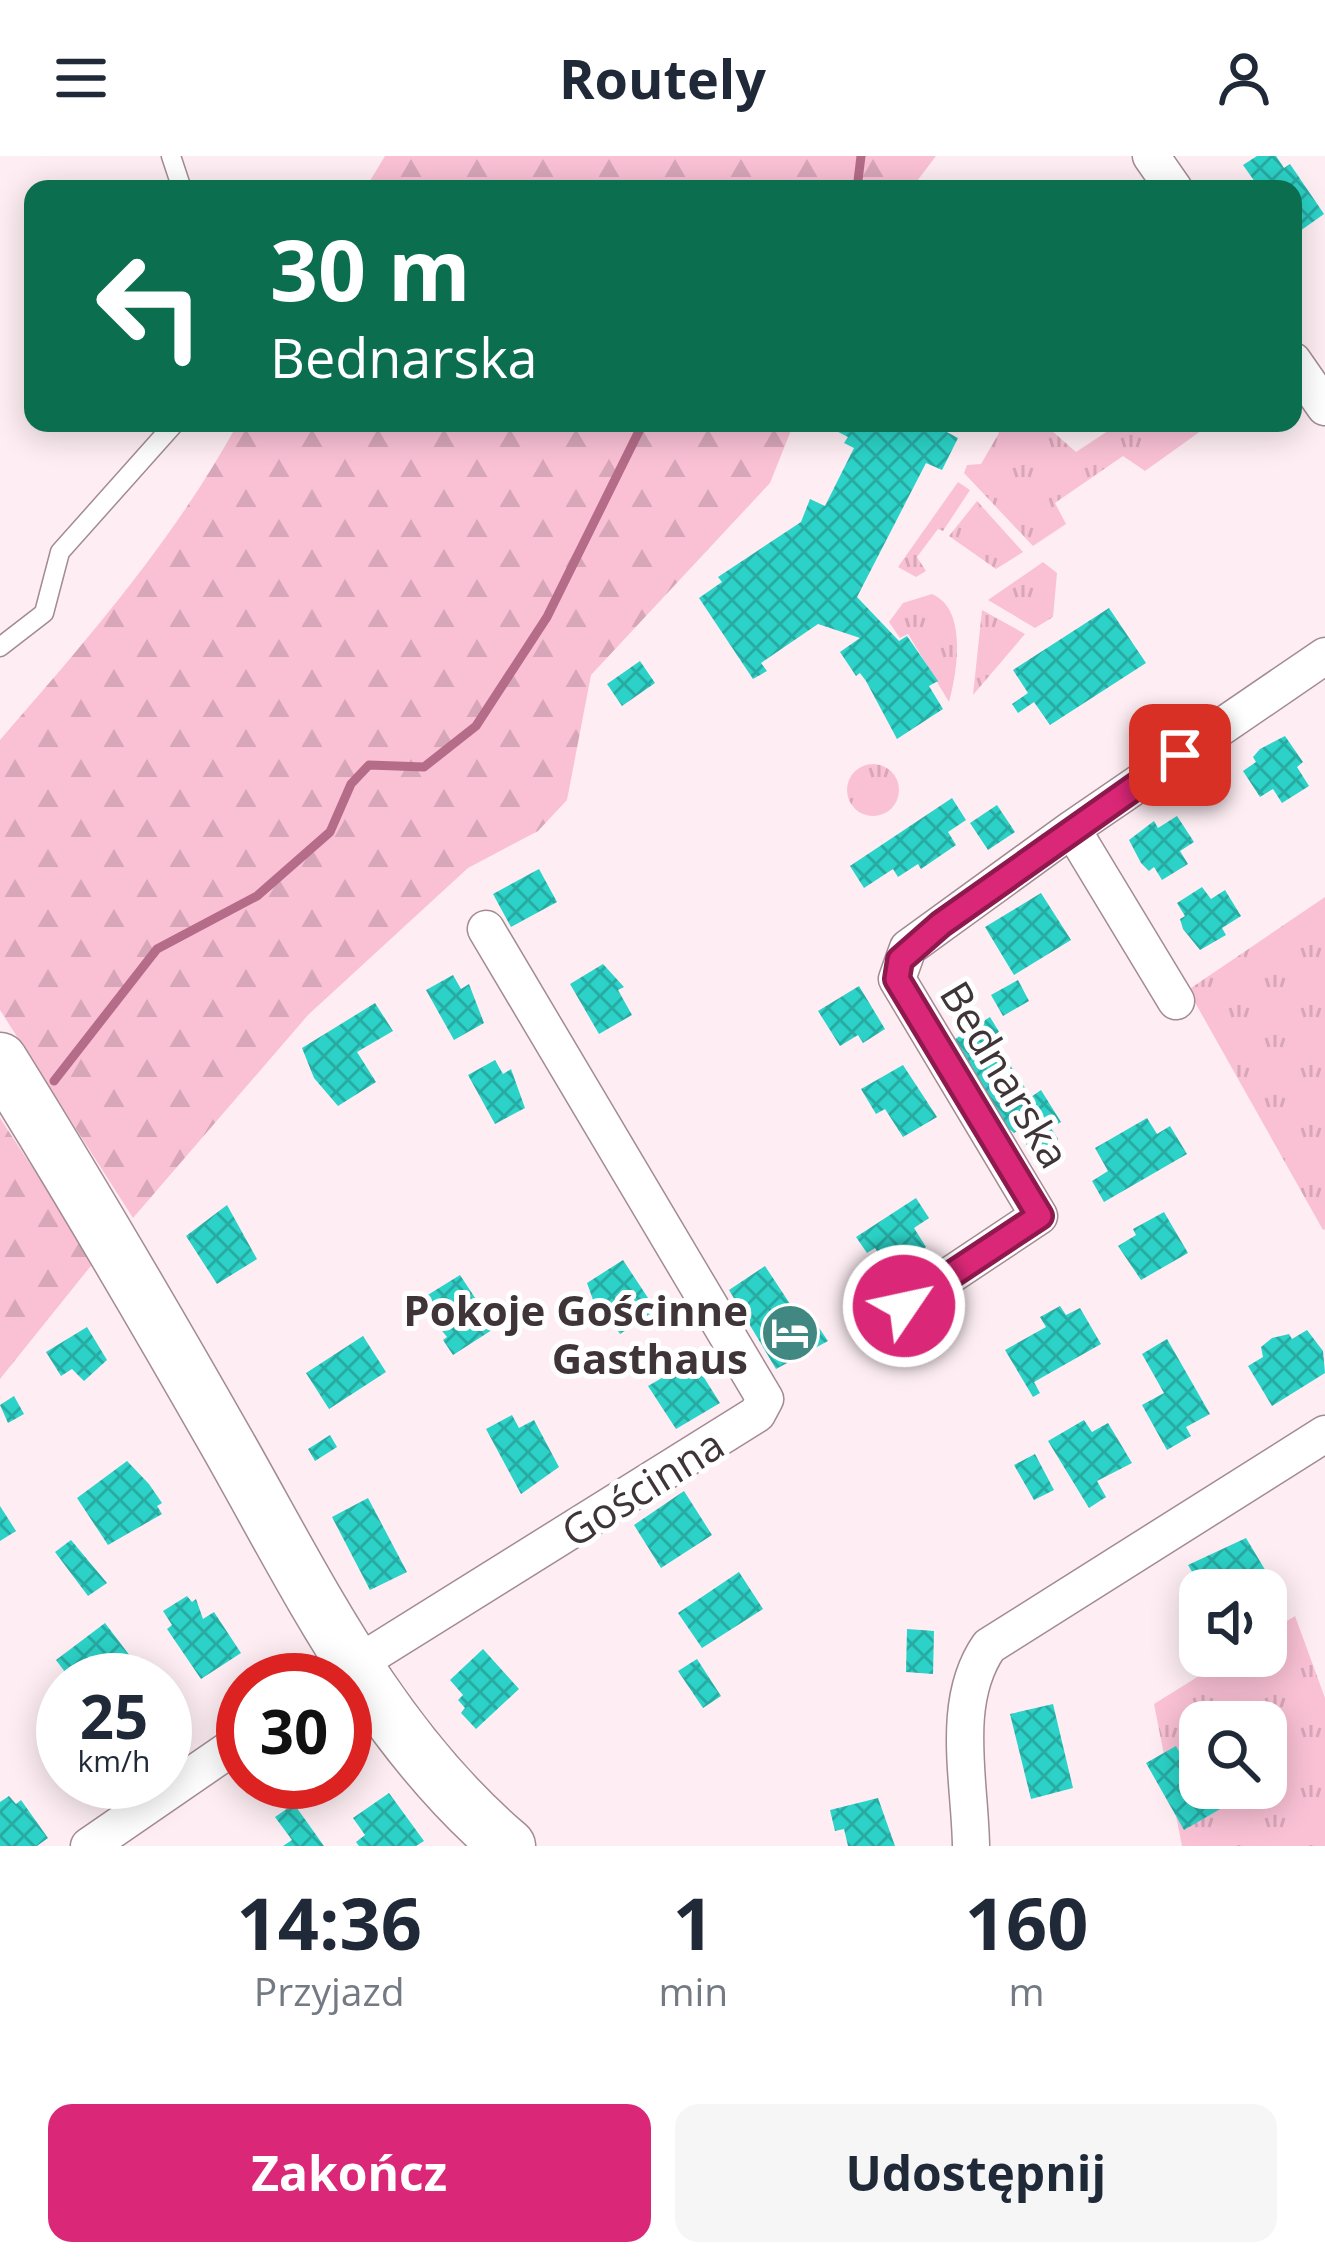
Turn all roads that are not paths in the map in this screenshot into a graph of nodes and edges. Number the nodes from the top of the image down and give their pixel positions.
1 (1302, 374) edge
2 (1325, 407) edge
3 (167, 432) edge
4 (0, 646) edge
5 (1325, 656) edge
6 (1072, 829) junction
7 (486, 929) dead end
8 (1176, 1001) dead end
9 (0, 1060) edge
10 (904, 1306) dead end
11 (1325, 1433) edge
12 (332, 1653) edge
13 (372, 1654) edge
14 (372, 1706) edge
15 (216, 1759) edge
16 (89, 1846) edge
17 (508, 1846) edge
18 (971, 1846) edge

1 - 2 street
3 - 4 lane
5 - 6 street, Bednarska
6 - 8 street
6 - 10 street, Bednarska
7 - 13 street, Gościnna
9 - 12 street
11 - 18 street
14 - 17 street
15 - 16 street

